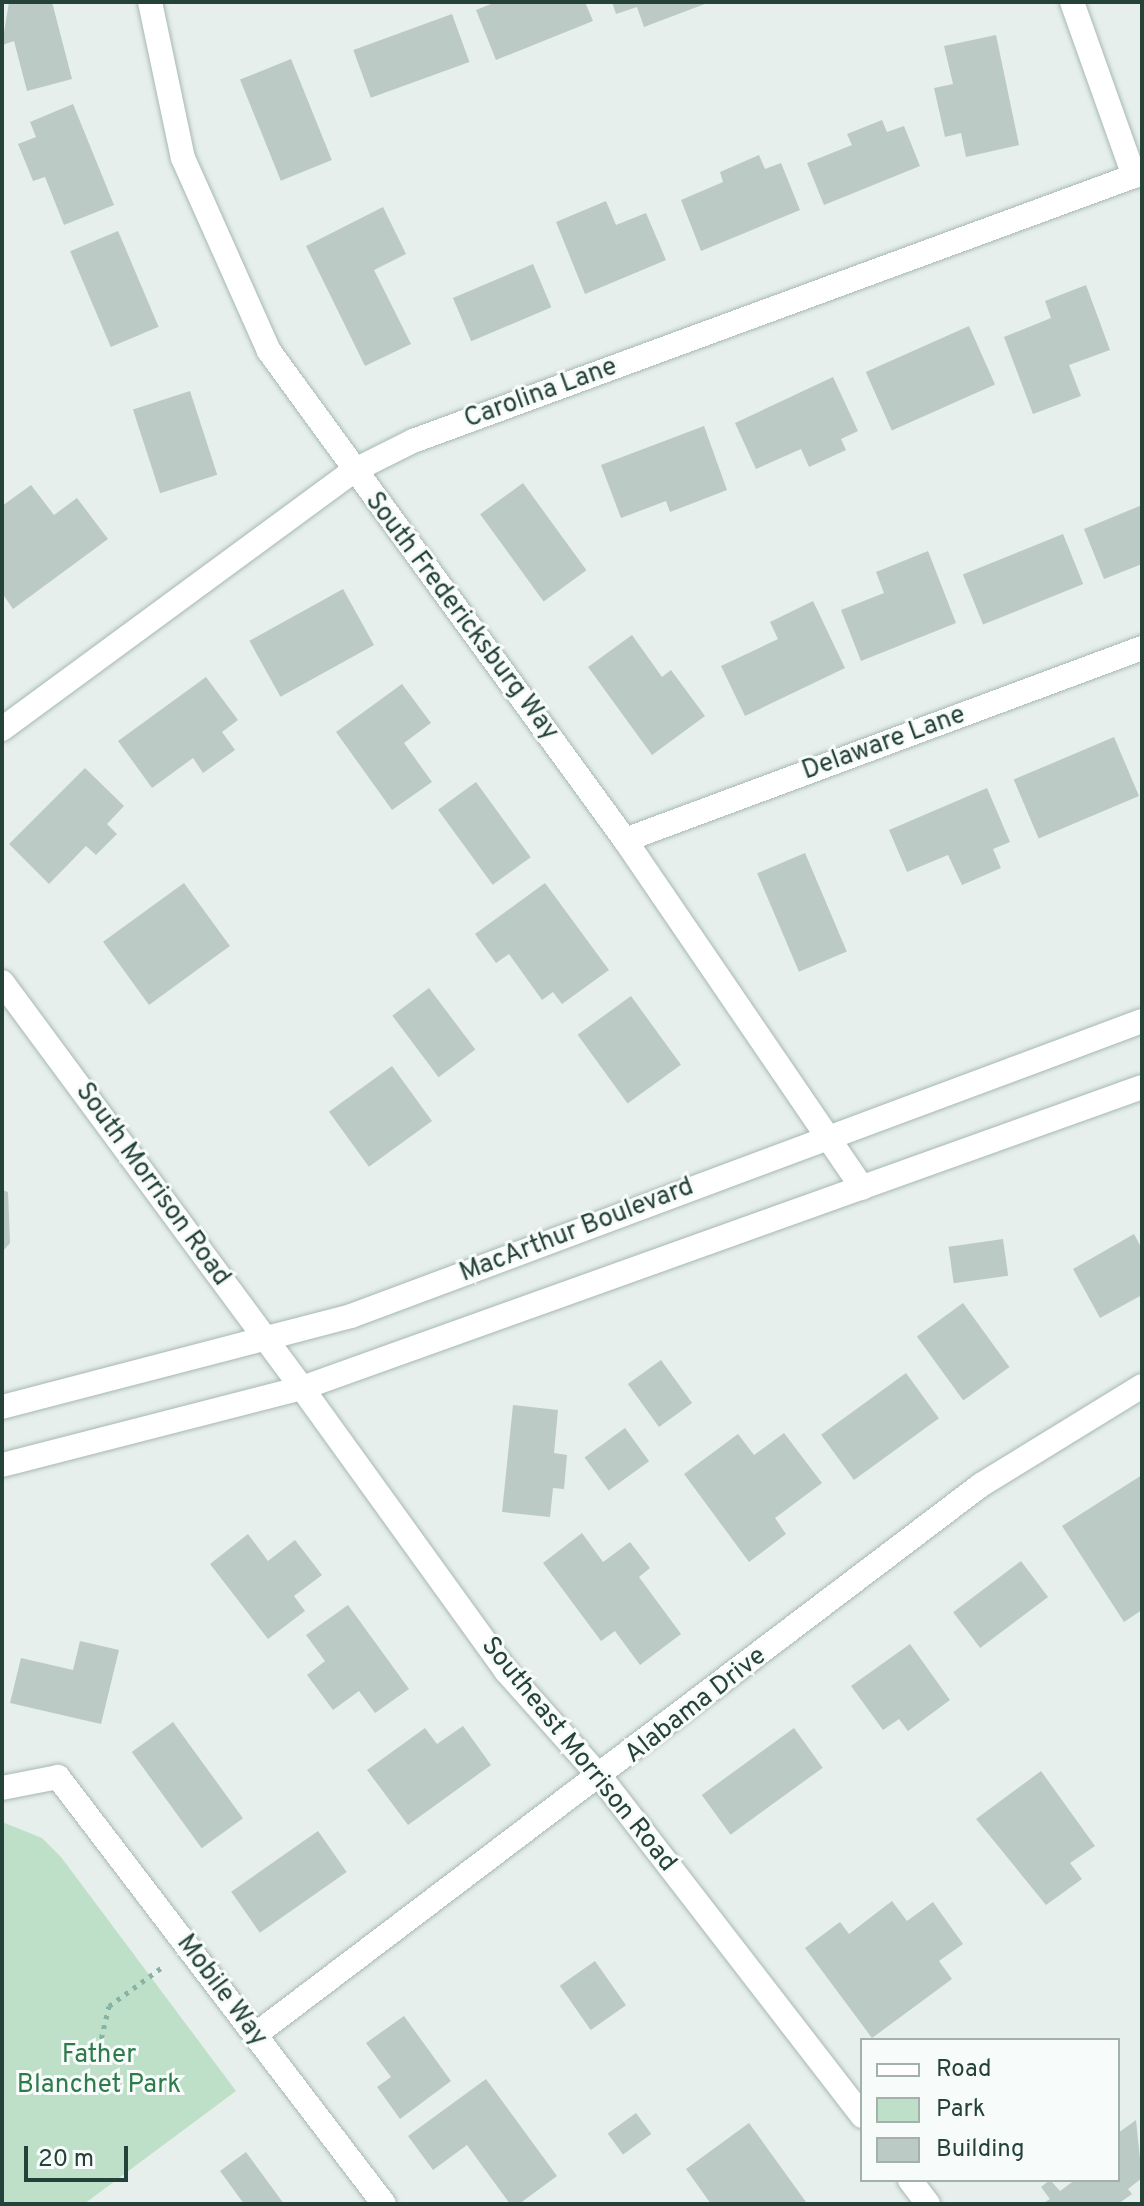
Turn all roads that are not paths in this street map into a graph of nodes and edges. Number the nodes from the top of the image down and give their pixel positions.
1 (150, 2) edge
2 (1072, 2) edge
3 (1138, 175) edge
4 (353, 471) junction
5 (1142, 648) edge
6 (2, 729) edge
7 (625, 840) junction
8 (2, 982) edge
9 (1142, 1021) edge
10 (1142, 1087) edge
11 (827, 1136) junction
12 (862, 1188) junction
13 (266, 1340) junction
14 (1142, 1386) edge
15 (302, 1388) junction
16 (2, 1407) edge
17 (2, 1465) edge
18 (602, 1779) junction
19 (2, 1788) edge
20 (255, 2035) junction
21 (860, 2113) edge
22 (912, 2182) edge
23 (384, 2204) edge
24 (928, 2204) edge

1 - 4 street, South Fredericksburg Way
2 - 3 street
3 - 4 street, Carolina Lane
4 - 6 street, Carolina Lane
4 - 7 street, South Fredericksburg Way
5 - 7 street, Delaware Lane
7 - 11 street, South Fredericksburg Way
8 - 13 street, South Morrison Road
9 - 11 street, MacArthur Boulevard
10 - 12 street, MacArthur Boulevard
11 - 12 street, South Fredericksburg Way
11 - 13 street, MacArthur Boulevard
12 - 15 street, MacArthur Boulevard
13 - 15 street, South Morrison Road
13 - 16 street, MacArthur Boulevard
14 - 18 street, Alabama Drive
15 - 17 street, MacArthur Boulevard
15 - 18 street, Southeast Morrison Road
18 - 20 street, Alabama Drive
18 - 21 street, Southeast Morrison Road
19 - 20 street, Mobile Way
20 - 23 street, Mobile Way
22 - 24 street

